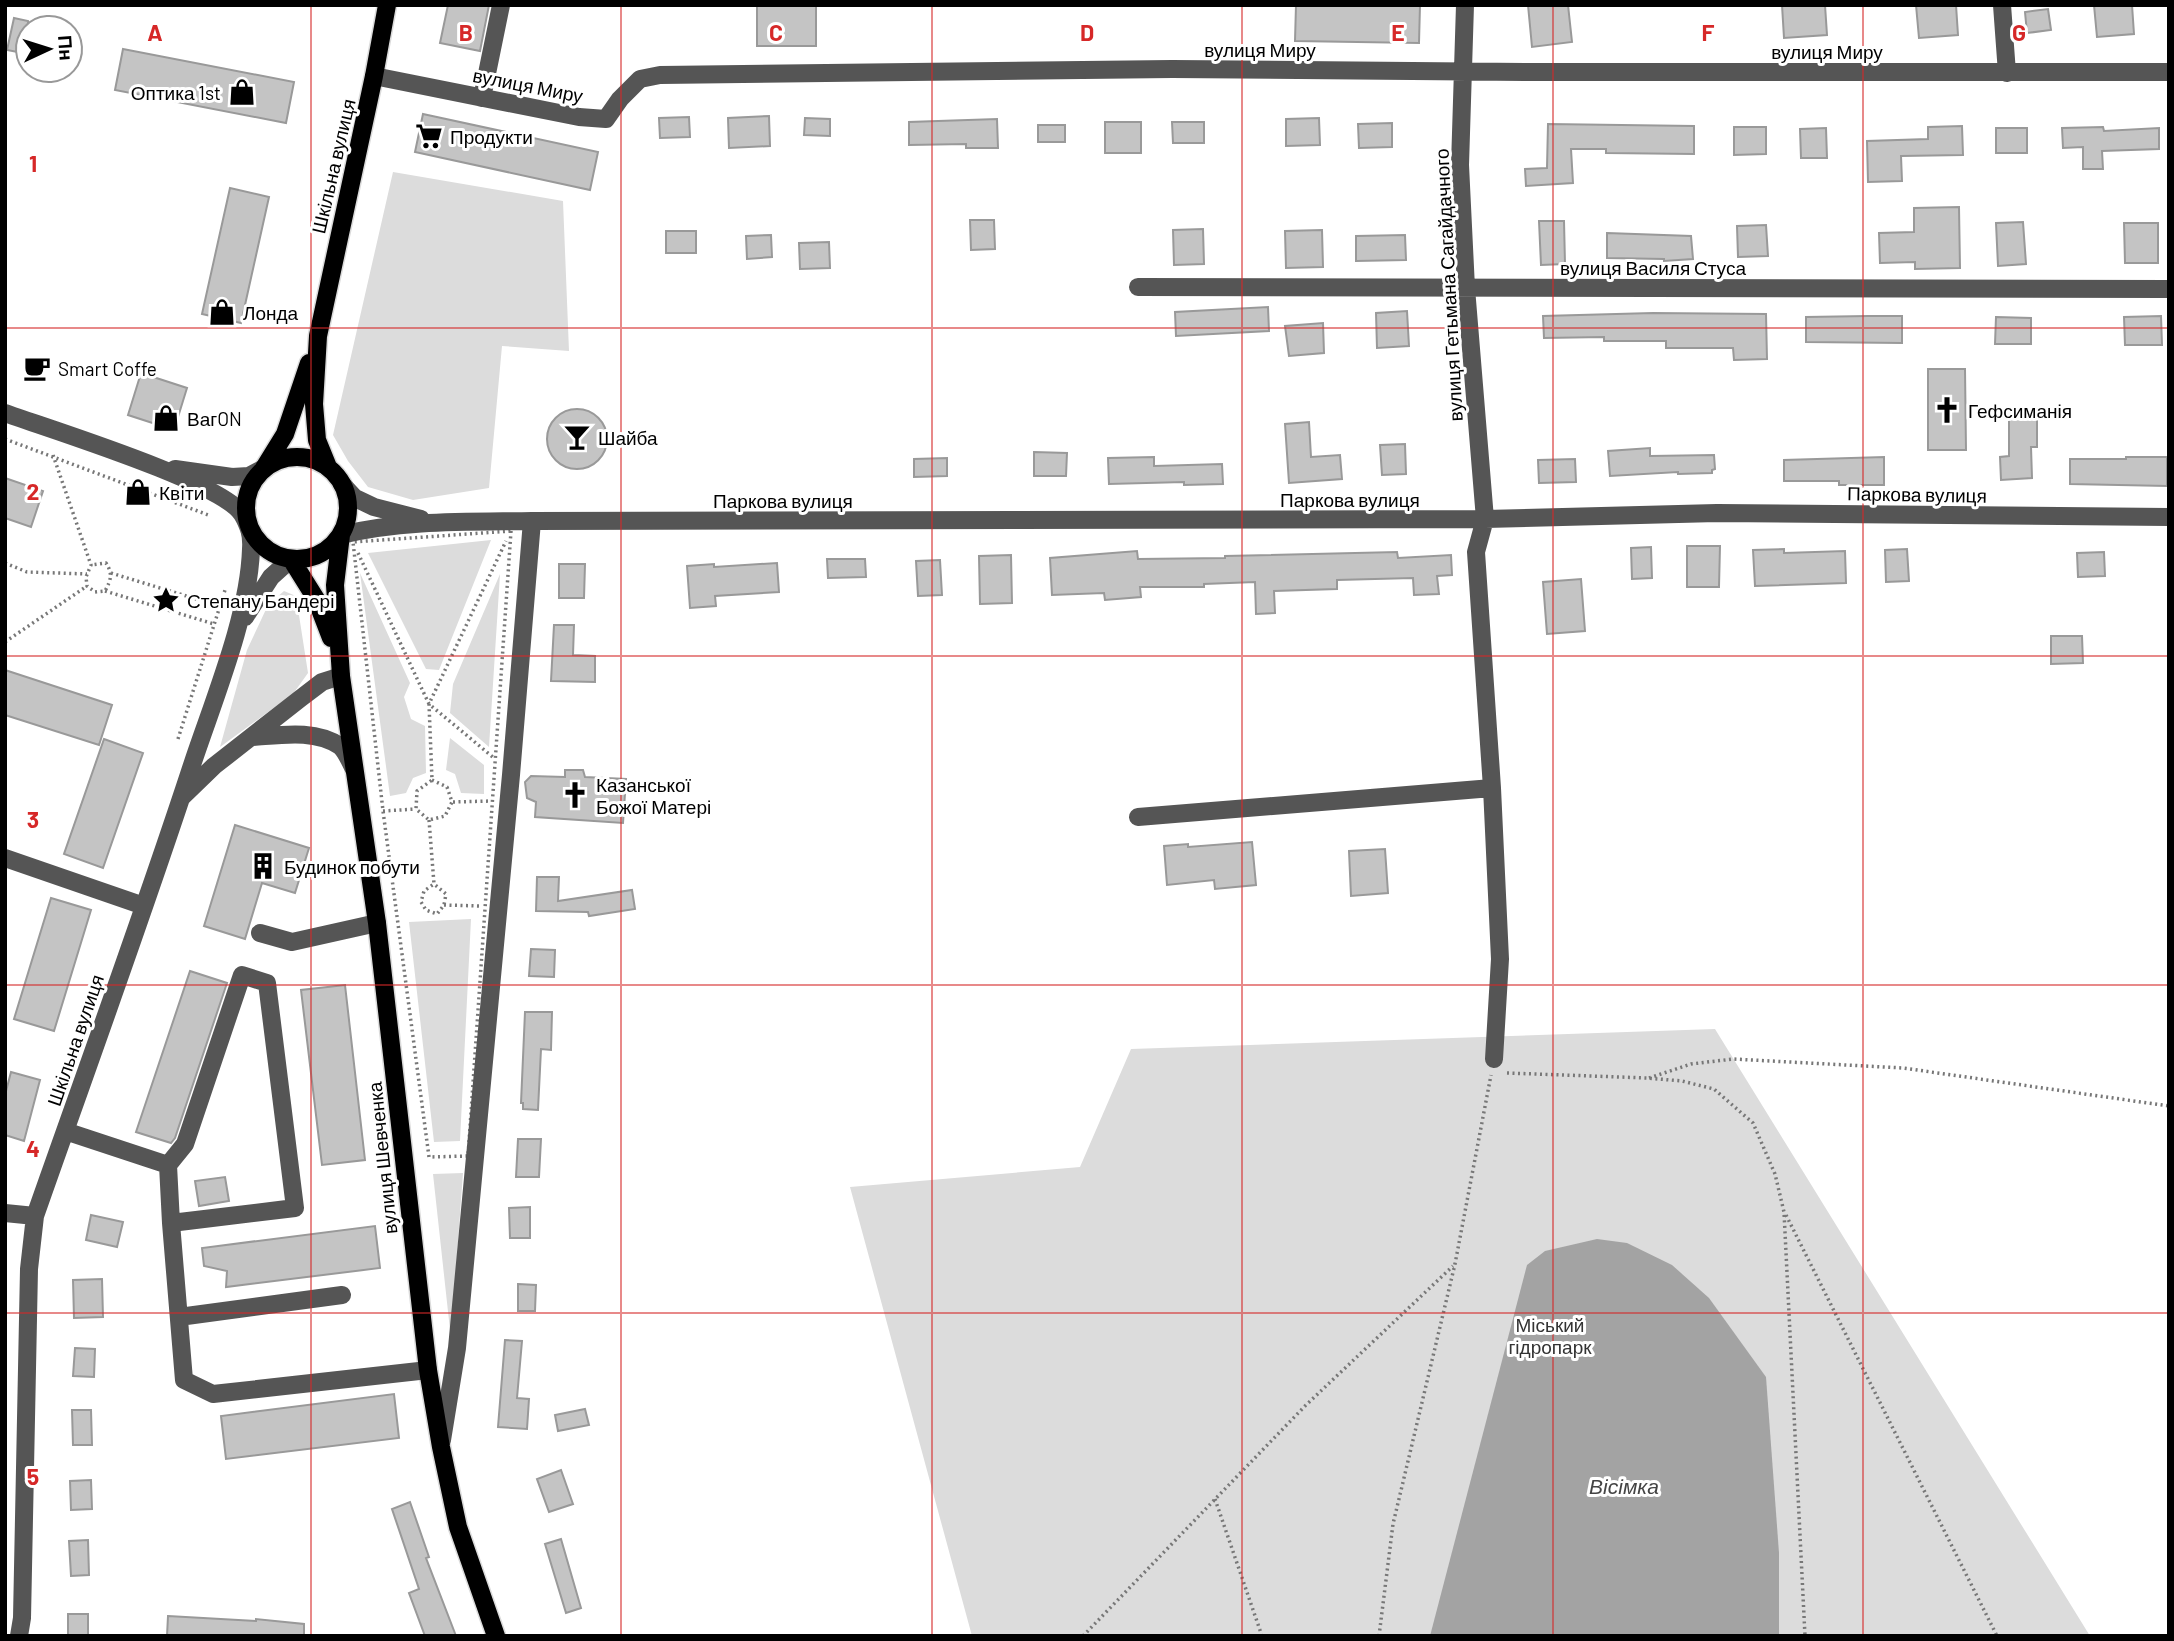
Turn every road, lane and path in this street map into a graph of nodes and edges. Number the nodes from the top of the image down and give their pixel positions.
1 (387, 5) edge
2 (501, 5) edge
3 (1465, 5) edge
4 (2002, 5) edge
5 (1463, 71) junction
6 (2169, 72) edge
7 (2007, 73) junction
8 (374, 76) junction
9 (482, 98) junction
10 (1138, 287) dead end
11 (1466, 288) junction
12 (2169, 289) edge
13 (318, 336) junction
14 (5, 413) edge
15 (5, 439) edge
16 (53, 455) junction
17 (154, 466) junction
18 (328, 467) junction
19 (264, 468) junction
20 (342, 484) junction
21 (214, 517) dead end
22 (2169, 517) edge
23 (1485, 519) junction
24 (531, 521) junction
25 (435, 523) junction
26 (251, 531) junction
27 (511, 531) junction
28 (347, 539) junction
29 (291, 559) junction
30 (5, 564) edge
31 (91, 565) junction
32 (87, 573) junction
33 (111, 573) junction
34 (228, 580) dead end
35 (88, 586) junction
36 (105, 591) junction
37 (219, 606) junction
38 (214, 624) junction
39 (233, 639) junction
40 (5, 642) edge
41 (340, 672) junction
42 (429, 704) junction
43 (253, 737) junction
44 (177, 743) dead end
45 (496, 760) junction
46 (356, 772) junction
47 (432, 780) junction
48 (1492, 788) junction
49 (181, 798) junction
50 (493, 801) junction
51 (452, 802) junction
52 (416, 809) junction
53 (383, 811) junction
54 (1139, 817) dead end
55 (429, 820) junction
56 (5, 858) edge
57 (434, 884) junction
58 (444, 905) junction
59 (144, 906) junction
60 (486, 906) dead end
61 (377, 923) junction
62 (260, 933) dead end
63 (1492, 1066) junction
64 (1647, 1078) junction
65 (2169, 1106) edge
66 (65, 1131) junction
67 (168, 1165) junction
68 (1784, 1212) junction
69 (5, 1213) edge
70 (35, 1216) junction
71 (171, 1223) junction
72 (1455, 1264) junction
73 (342, 1295) dead end
74 (179, 1317) junction
75 (428, 1370) junction
76 (441, 1447) junction
77 (1215, 1499) junction
78 (19, 1636) edge
79 (496, 1636) edge
80 (1083, 1636) edge
81 (1262, 1636) edge
82 (1379, 1636) edge
83 (1805, 1636) edge
84 (1997, 1636) edge

1 - 8 main road, Шкільна вулиця
2 - 9 street
3 - 5 street, вулиця Гетьмана Сагайдачного
4 - 7 street
5 - 7 street, вулиця Миру
5 - 9 street, вулиця Миру
5 - 11 street, вулиця Гетьмана Сагайдачного
6 - 7 street, вулиця Миру
8 - 9 street, вулиця Миру
8 - 13 main road, Шкільна вулиця
10 - 11 street, вулиця Василя Стуса
11 - 12 street, вулиця Василя Стуса
11 - 23 street, вулиця Гетьмана Сагайдачного
13 - 18 main road, Шкільна вулиця
13 - 19 main road, Шкільна вулиця
14 - 17 street
15 - 16 path
16 - 21 path
16 - 31 path
17 - 19 street
17 - 26 street
18 - 19 main road
18 - 20 main road
19 - 26 main road
20 - 25 street
20 - 28 main road
22 - 23 street, Паркова вулиця
23 - 24 street, Паркова вулиця
23 - 48 street, вулиця Гетьмана Сагайдачного
24 - 25 street, Паркова вулиця
24 - 27 path
24 - 76 street
25 - 28 street
26 - 29 main road
26 - 39 street
27 - 28 path
27 - 42 path
27 - 45 path
28 - 29 main road
28 - 41 main road, вулиця Шевченка
28 - 42 path
28 - 53 path
29 - 39 street
29 - 41 main road, вулиця Шевченка
30 - 32 path
31 - 32 path
31 - 33 path
32 - 35 path
33 - 36 path
33 - 37 path
34 - 37 path
35 - 36 path
35 - 40 path
36 - 38 path
37 - 38 path
38 - 44 path
39 - 49 street, Шкільна вулиця
41 - 43 street
41 - 46 main road, вулиця Шевченка
42 - 45 path
42 - 47 path
43 - 46 street
43 - 49 street
45 - 50 path
46 - 61 main road, вулиця Шевченка
47 - 51 path
47 - 52 path
48 - 54 street
48 - 63 street, вулиця Гетьмана Сагайдачного
49 - 59 street, Шкільна вулиця
50 - 51 path
50 - 53 path
51 - 55 path
52 - 53 path
52 - 55 path
55 - 57 path
56 - 59 street
57 - 58 path
57 - 58 path
58 - 60 path
59 - 66 street, Шкільна вулиця
61 - 62 street
61 - 75 main road, вулиця Шевченка
63 - 64 path
63 - 72 path
64 - 65 path
64 - 68 path
66 - 67 street
66 - 70 street, Шкільна вулиця
67 - 71 street
67 - 71 street
68 - 83 path
68 - 84 path
69 - 70 street
70 - 78 street, Шкільна вулиця
71 - 74 street
72 - 77 path
72 - 82 path
73 - 74 street
74 - 75 street
75 - 76 main road, вулиця Шевченка
76 - 79 main road, вулиця Шевченка
77 - 80 path
77 - 81 path

